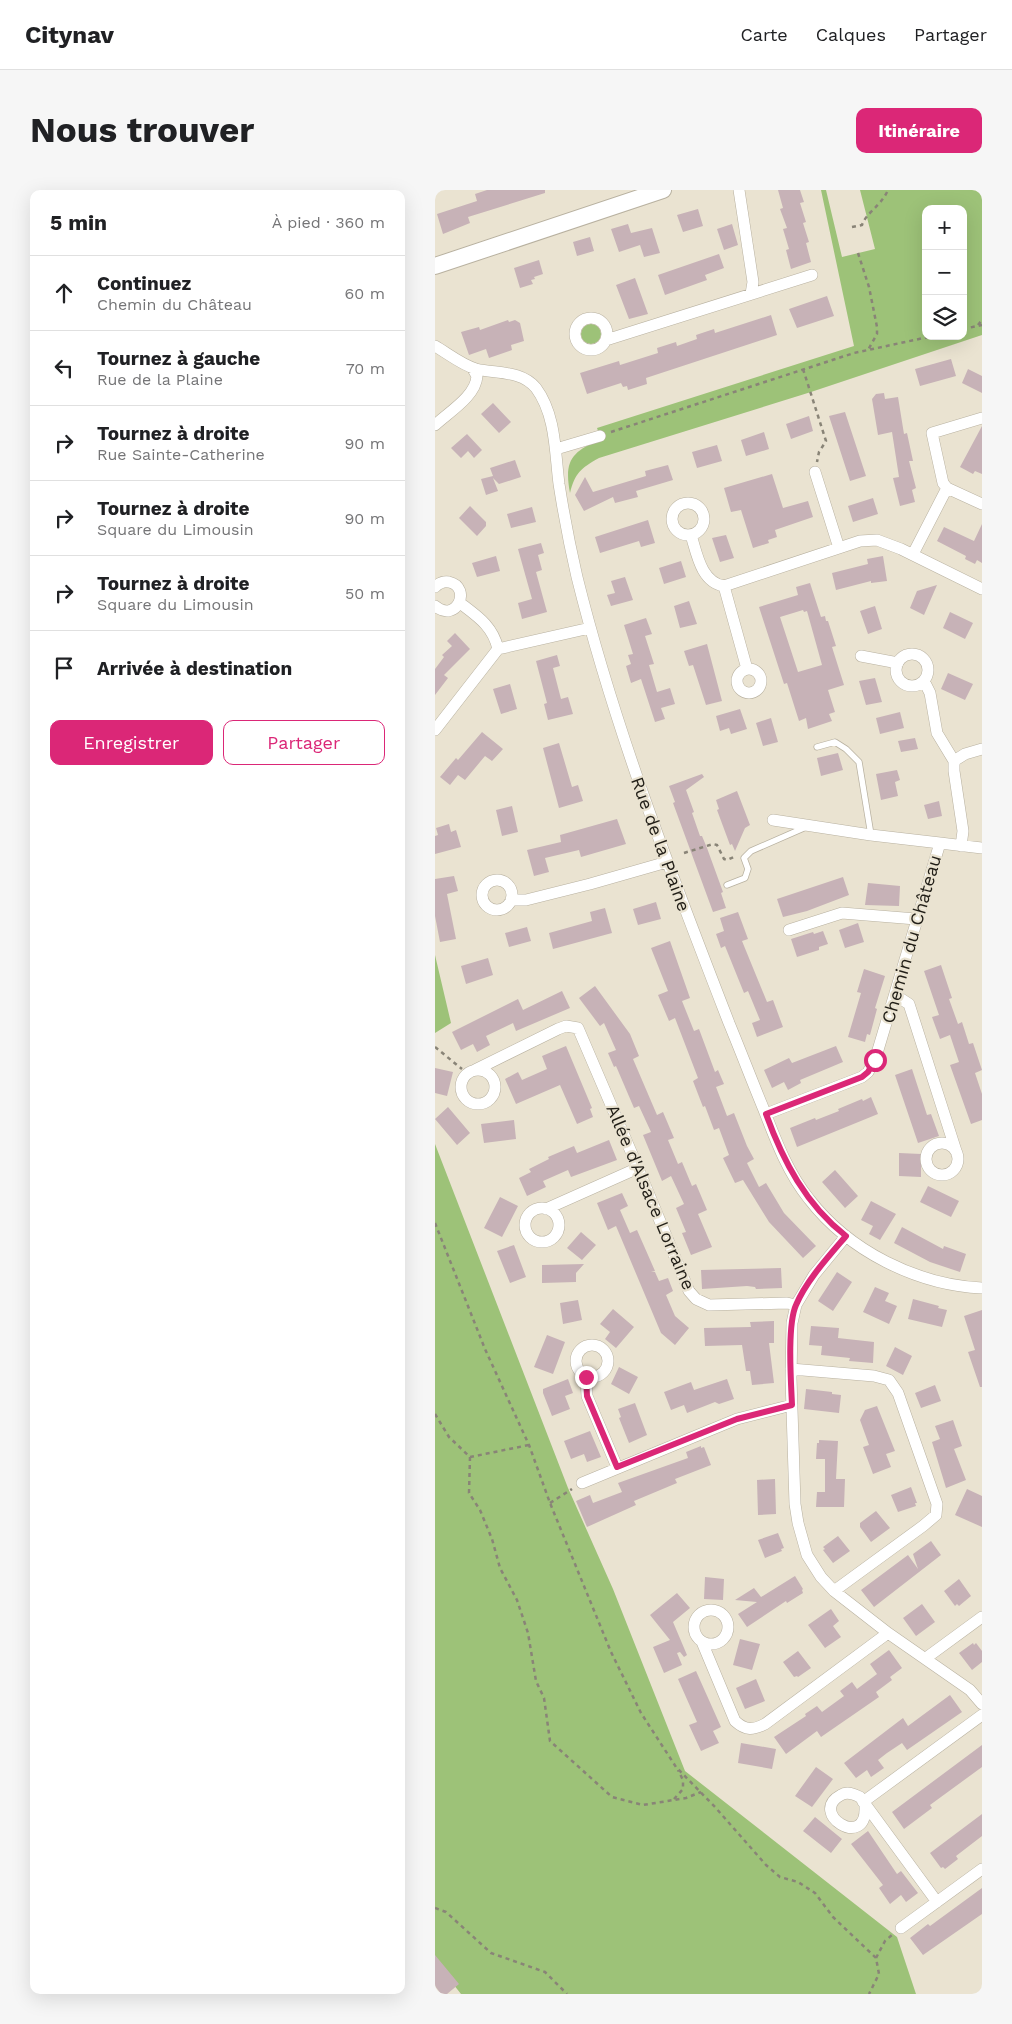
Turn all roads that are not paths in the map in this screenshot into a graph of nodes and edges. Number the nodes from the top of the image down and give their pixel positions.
1 (662, 190) edge
2 (739, 190) edge
3 (435, 266) edge
4 (812, 275) dead end
5 (751, 294) junction
6 (606, 340) dead end
7 (435, 346) edge
8 (473, 368) junction
9 (982, 418) edge
10 (435, 425) edge
11 (600, 436) road end
12 (556, 449) junction
13 (815, 472) road end
14 (947, 488) junction
15 (982, 504) edge
16 (691, 535) dead end
17 (839, 548) junction
18 (913, 554) junction
19 (435, 586) edge
20 (724, 586) junction
21 (982, 589) edge
22 (460, 602) junction
23 (435, 606) edge
24 (590, 628) junction
25 (498, 648) junction
26 (861, 656) dead end
27 (898, 664) junction
28 (747, 669) dead end
29 (924, 681) junction
30 (435, 730) edge
31 (817, 747) dead end
32 (982, 749) edge
33 (954, 761) junction
34 (773, 820) dead end
35 (810, 825) junction
36 (871, 835) junction
37 (940, 843) junction
38 (961, 846) junction
39 (982, 848) edge
40 (667, 862) junction
41 (727, 885) dead end
42 (511, 900) dead end
43 (916, 919) junction
44 (789, 930) dead end
45 (895, 995) junction
46 (471, 1072) road end
47 (766, 1114) junction
48 (957, 1154) dead end
49 (638, 1168) junction
50 (546, 1209) dead end
51 (846, 1236) junction
52 (982, 1288) edge
53 (795, 1305) junction
54 (791, 1369) junction
55 (586, 1377) dead end
56 (792, 1405) junction
57 (617, 1467) junction
58 (582, 1483) road end
59 (834, 1592) junction
60 (982, 1617) edge
61 (888, 1633) junction
62 (702, 1642) dead end
63 (926, 1658) junction
64 (982, 1704) edge
65 (982, 1715) edge
66 (982, 1869) edge
67 (937, 1902) junction
68 (901, 1928) road end

1 - 3 street
2 - 5 street
4 - 5 street
5 - 6 street
7 - 8 street, Rue de la Plaine
8 - 10 street
8 - 12 street, Rue de la Plaine
9 - 14 street
11 - 12 street
12 - 24 street, Rue de la Plaine
13 - 17 street
14 - 15 street
14 - 18 street
16 - 20 street
17 - 18 street
17 - 20 street
18 - 21 street
19 - 22 street
20 - 28 street
22 - 23 street
22 - 25 street
24 - 25 street
24 - 40 street, Rue de la Plaine
25 - 30 street
26 - 27 street
27 - 29 street
27 - 29 street
29 - 33 street
31 - 36 lane
32 - 33 street
33 - 38 street
34 - 35 street, Chemin du Château
35 - 36 street, Chemin du Château
35 - 41 lane
36 - 37 street, Chemin du Château
37 - 38 street, Chemin du Château
37 - 43 street, Chemin du Château
38 - 39 street, Chemin du Château
40 - 42 street
40 - 47 street, Rue de la Plaine
43 - 44 street
43 - 45 street, Chemin du Château
45 - 47 street, Chemin du Château
45 - 48 street
46 - 49 street, Allée d'Alsace Lorraine
47 - 51 street, Rue de la Plaine
49 - 50 street
49 - 53 street, Allée d'Alsace Lorraine
51 - 52 street, Rue de la Plaine
51 - 53 street
53 - 54 street
54 - 56 street
54 - 59 street
55 - 57 street
56 - 57 street
56 - 59 street
57 - 58 street
59 - 61 street
60 - 63 street
61 - 62 street
61 - 63 street
63 - 64 street
65 - 67 street
66 - 67 street
67 - 68 street

